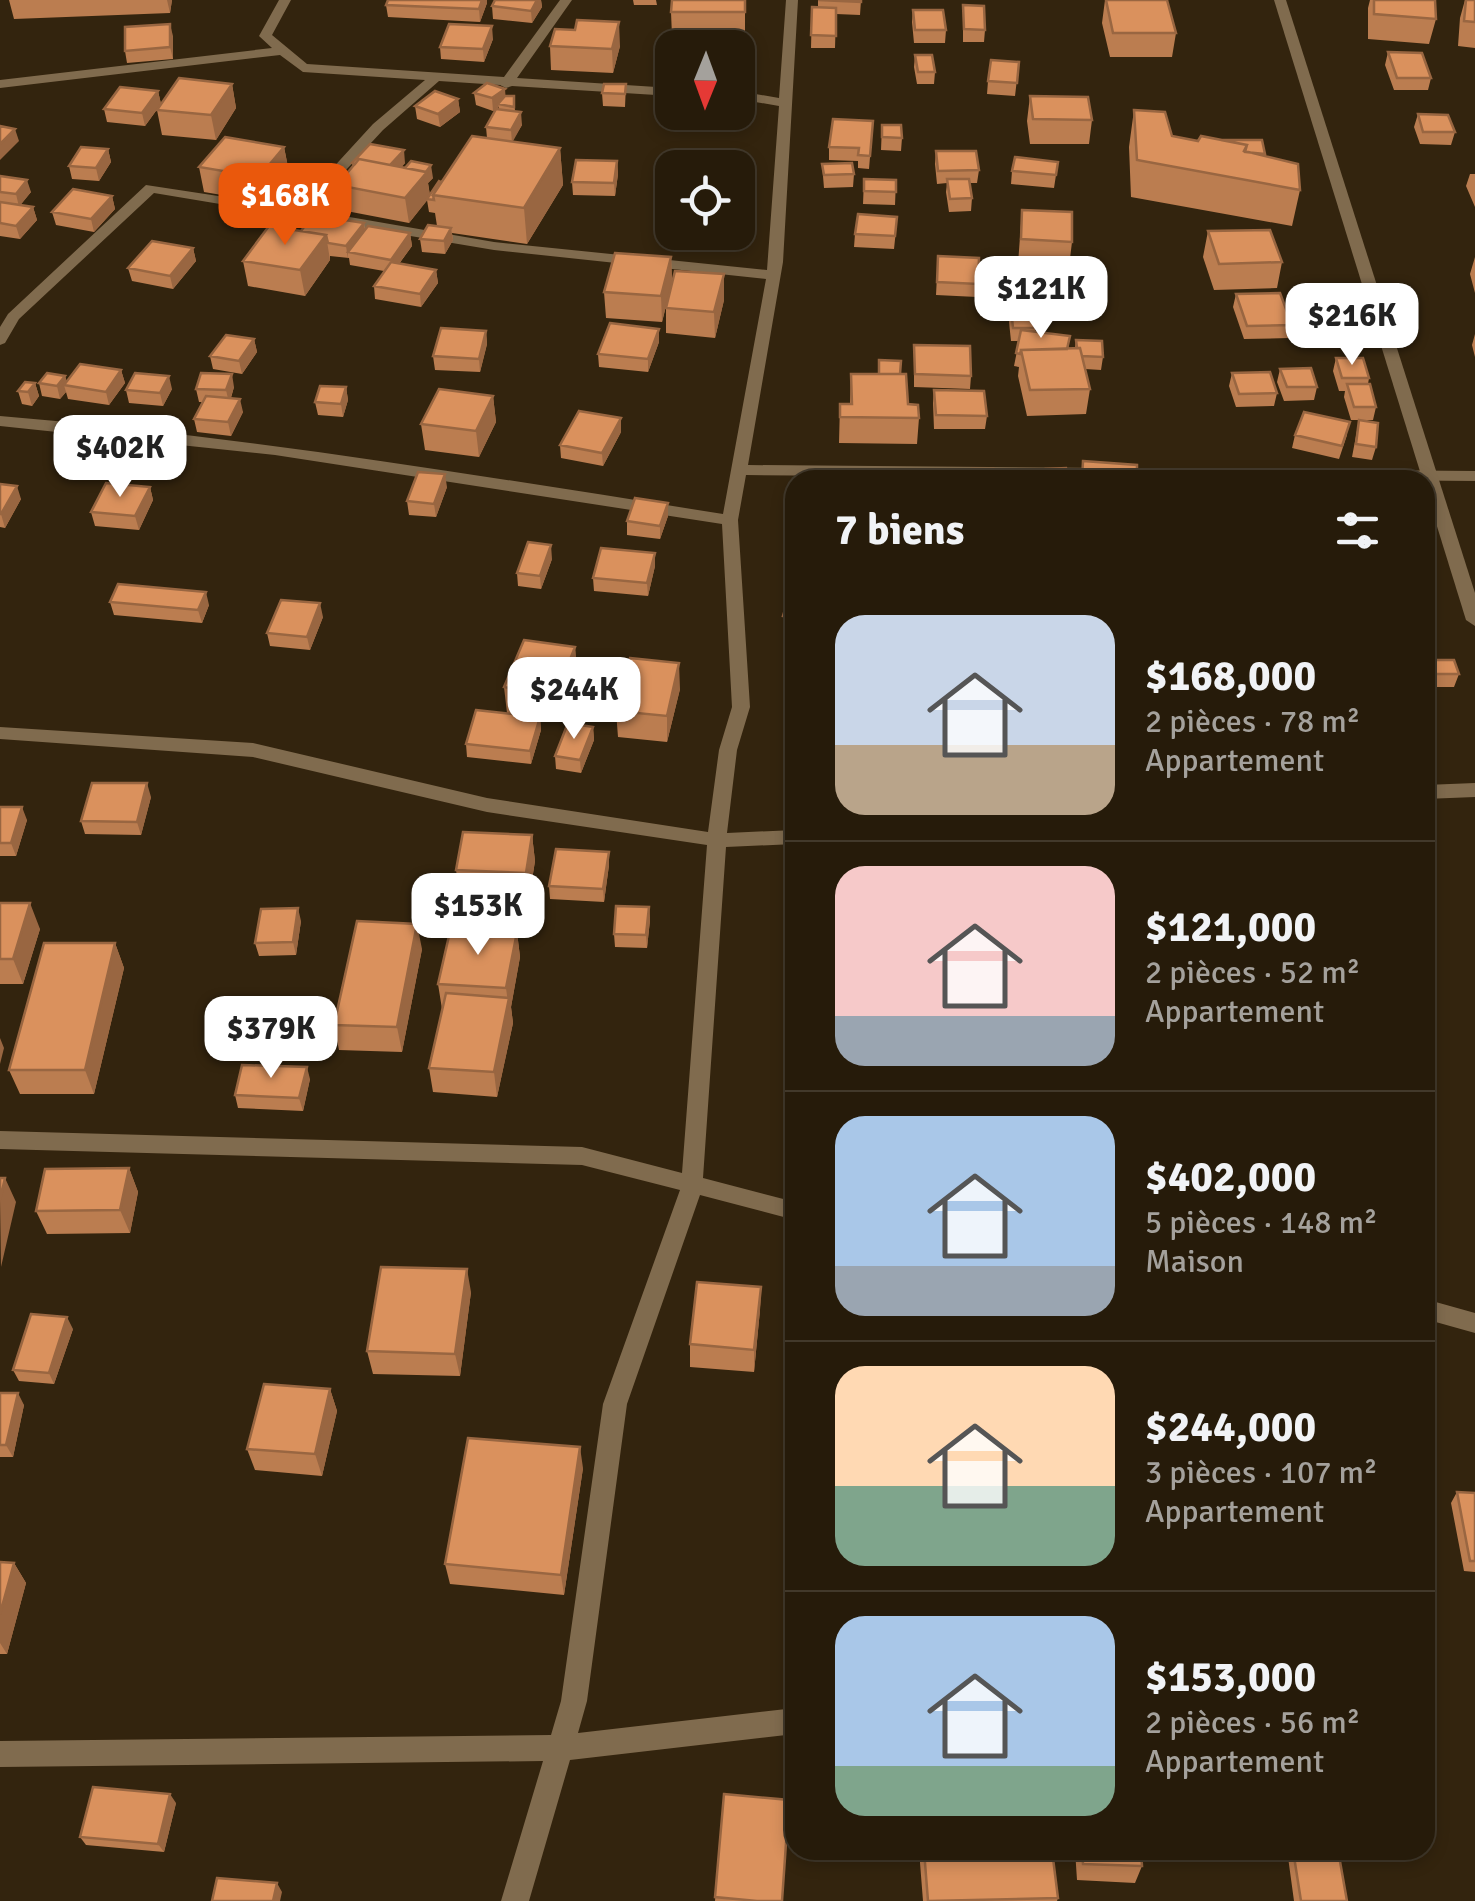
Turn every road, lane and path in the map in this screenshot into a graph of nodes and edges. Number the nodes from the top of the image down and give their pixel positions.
1 (284, 0) edge
2 (566, 0) edge
3 (792, 0) edge
4 (1280, 0) edge
5 (282, 50) junction
6 (434, 78) junction
7 (0, 84) edge
8 (506, 84) junction
9 (655, 91) edge
10 (755, 98) edge
11 (782, 104) junction
12 (298, 214) junction
13 (774, 276) junction
14 (0, 340) edge
15 (0, 421) edge
16 (739, 470) junction
17 (785, 470) edge
18 (1428, 470) edge
19 (1435, 473) edge
20 (1475, 476) edge
21 (1435, 492) edge
22 (730, 520) junction
23 (1475, 620) edge
24 (0, 734) edge
25 (1475, 790) edge
26 (1435, 792) edge
27 (785, 837) edge
28 (718, 840) junction
29 (0, 1140) edge
30 (692, 1186) junction
31 (785, 1209) edge
32 (1435, 1312) edge
33 (1475, 1323) edge
34 (785, 1722) edge
35 (560, 1748) junction
36 (0, 1754) edge
37 (515, 1901) edge

1 - 5 street
2 - 8 street
3 - 11 street
4 - 18 street
5 - 6 street
5 - 7 street
6 - 8 street
6 - 12 street
8 - 9 street
10 - 11 street
11 - 13 street
12 - 13 street
12 - 14 street
13 - 16 street
15 - 22 street
16 - 17 street
16 - 22 street
19 - 20 street
21 - 23 street
22 - 28 street
24 - 28 street
25 - 26 street
27 - 28 street
28 - 30 street
29 - 30 street
30 - 31 street
30 - 35 street
32 - 33 street
34 - 35 street
35 - 36 street
35 - 37 street

